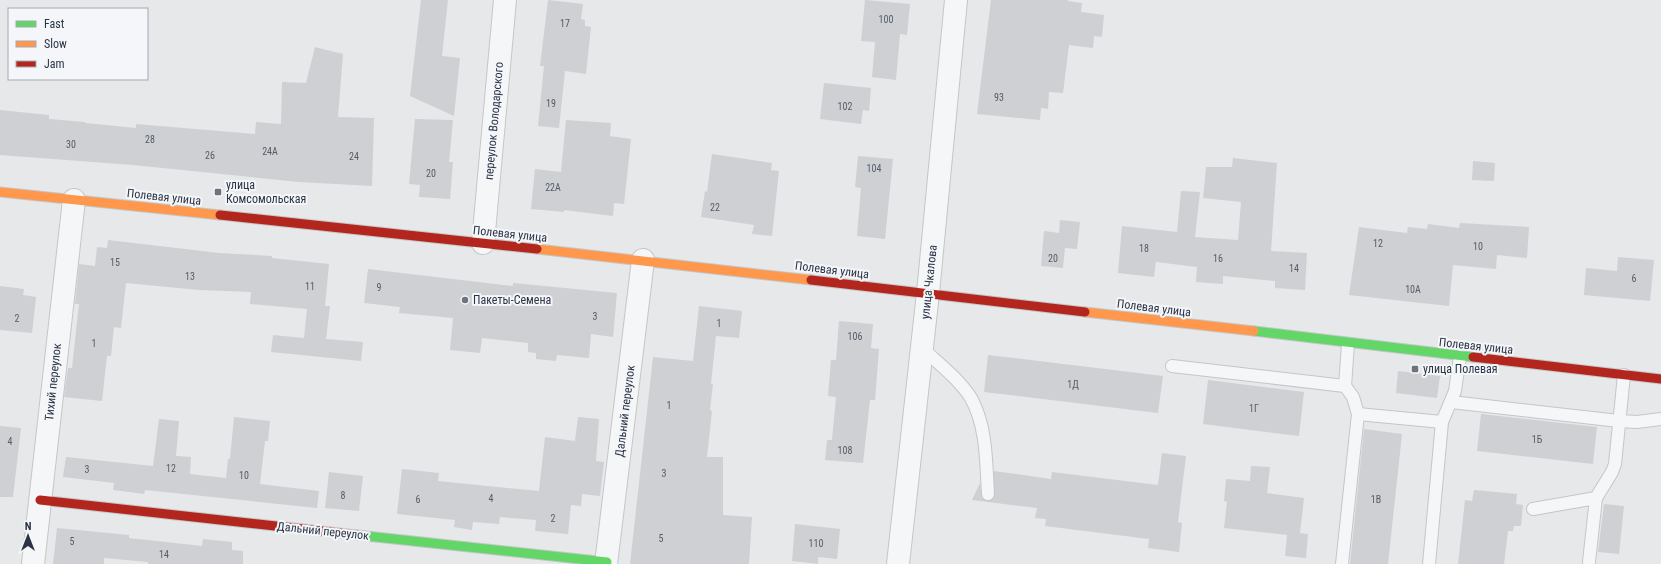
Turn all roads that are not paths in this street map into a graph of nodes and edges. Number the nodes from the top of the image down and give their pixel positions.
1 (505, 0) edge
2 (956, 0) edge
3 (0, 192) edge
4 (74, 200) junction
5 (483, 243) junction
6 (643, 260) junction
7 (928, 293) junction
8 (1348, 344) junction
9 (922, 348) junction
10 (1460, 356) junction
11 (1172, 366) dead end
12 (1624, 375) junction
13 (1661, 379) edge
14 (1345, 386) junction
15 (1451, 402) junction
16 (1358, 414) junction
17 (1661, 419) edge
18 (1619, 421) junction
19 (1442, 422) junction
20 (988, 494) dead end
21 (1596, 498) junction
22 (40, 500) junction
23 (1533, 509) dead end
24 (1589, 562) dead end
25 (607, 563) edge
26 (33, 564) edge
27 (898, 564) edge
28 (1342, 564) edge
29 (1429, 564) edge

1 - 5 street, переулок Володарского
2 - 7 street, улица Чкалова
3 - 4 main road, Полевая улица
4 - 5 main road, Полевая улица
4 - 22 street, Тихий переулок
5 - 6 main road, Полевая улица
6 - 7 main road, Полевая улица
6 - 25 street, Дальний переулок
7 - 8 main road, Полевая улица
7 - 9 street, улица Чкалова
8 - 10 main road, Полевая улица
8 - 14 lane
9 - 20 lane
9 - 27 street, улица Чкалова
10 - 12 main road, Полевая улица
10 - 15 lane
11 - 14 lane
12 - 13 main road, Полевая улица
12 - 18 lane
14 - 16 lane
15 - 18 lane
15 - 19 lane
16 - 19 lane
16 - 28 lane
17 - 18 lane
18 - 21 lane
19 - 29 lane
21 - 23 lane
21 - 24 lane
22 - 25 main road, Дальний переулок
22 - 26 street, Тихий переулок

